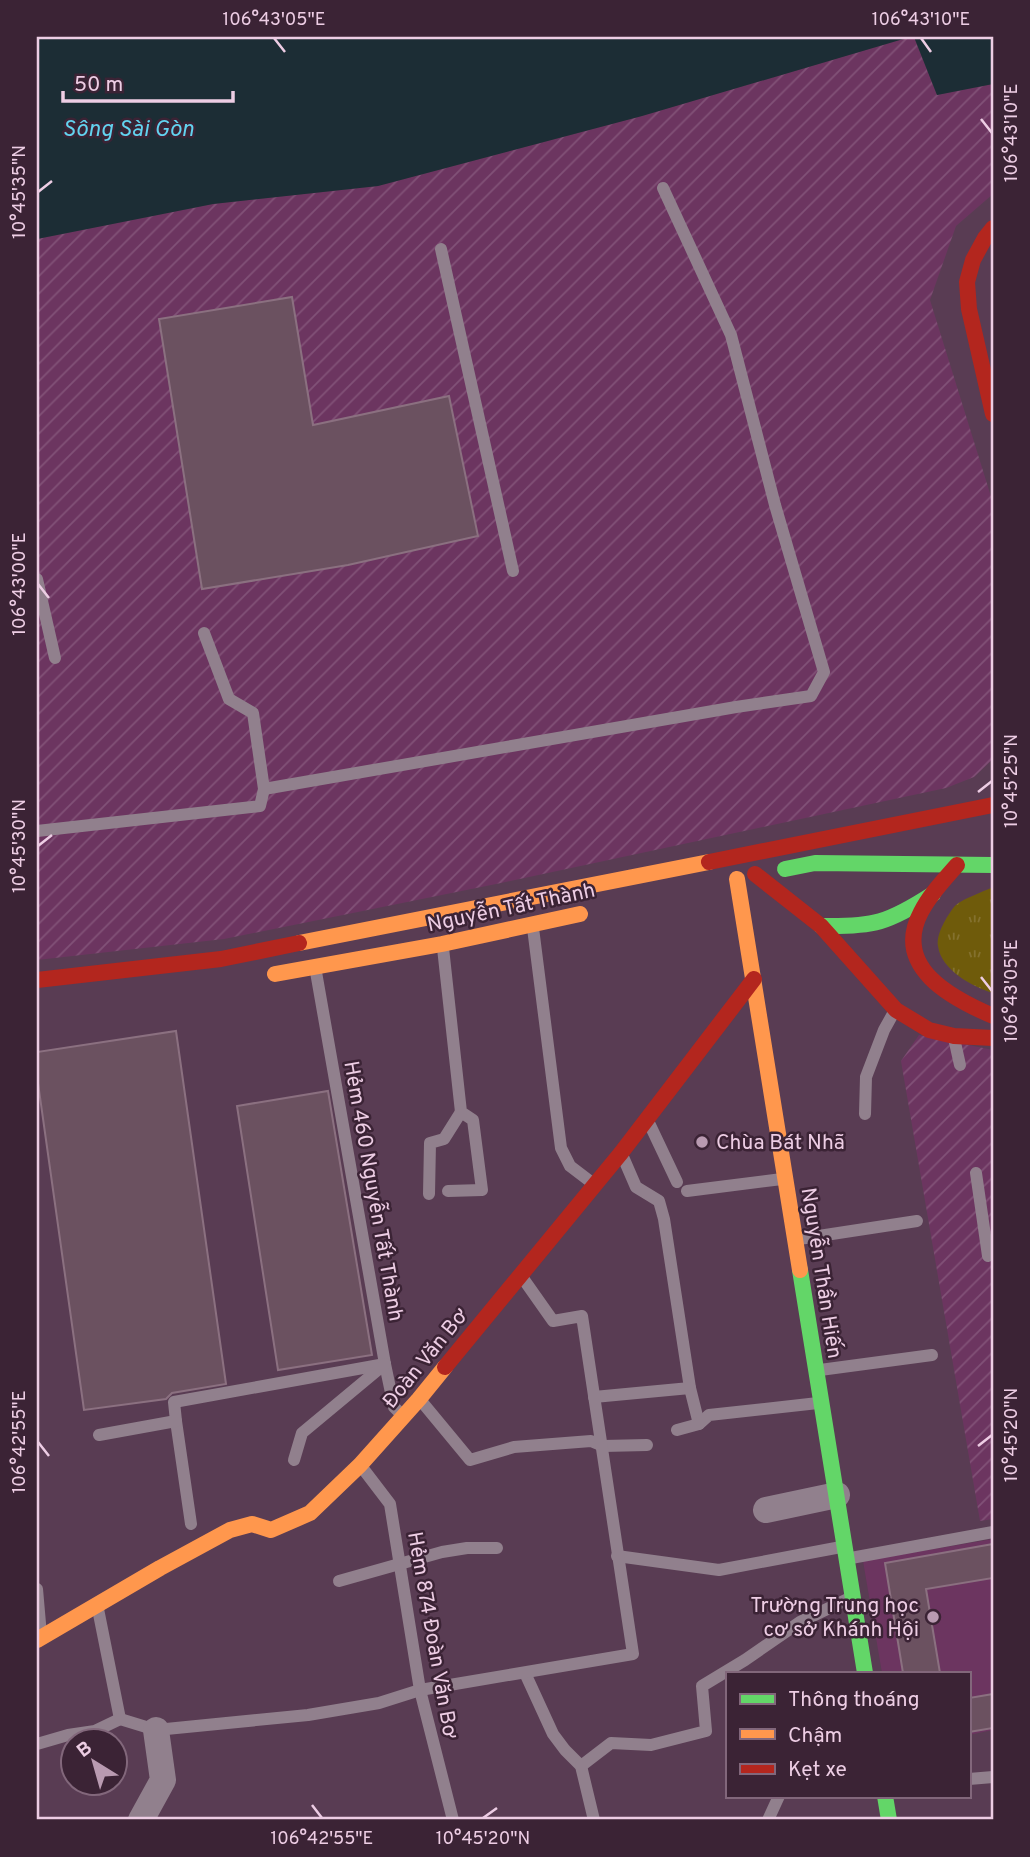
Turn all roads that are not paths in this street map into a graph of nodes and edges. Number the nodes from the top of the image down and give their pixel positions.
1 (663, 188) dead end
2 (993, 229) edge
3 (441, 249) dead end
4 (993, 414) edge
5 (513, 571) dead end
6 (37, 579) edge
7 (204, 634) dead end
8 (55, 657) dead end
9 (264, 789) junction
10 (992, 805) edge
11 (37, 831) edge
12 (838, 836) junction
13 (903, 839) dead end
14 (957, 865) junction
15 (993, 865) edge
16 (755, 874) junction
17 (933, 894) junction
18 (601, 909) dead end
19 (533, 924) junction
20 (821, 926) junction
21 (442, 944) junction
22 (316, 968) junction
23 (254, 978) dead end
24 (754, 979) junction
25 (37, 980) edge
26 (896, 1010) junction
27 (993, 1016) edge
28 (954, 1036) junction
29 (993, 1038) edge
30 (960, 1065) dead end
31 (461, 1112) junction
32 (865, 1114) dead end
33 (647, 1118) junction
34 (621, 1153) junction
35 (976, 1173) dead end
36 (786, 1179) junction
37 (677, 1182) dead end
38 (595, 1185) junction
39 (448, 1191) dead end
40 (687, 1191) dead end
41 (429, 1194) dead end
42 (917, 1221) dead end
43 (795, 1239) junction
44 (988, 1255) dead end
45 (520, 1274) junction
46 (932, 1355) dead end
47 (385, 1364) junction
48 (817, 1370) junction
49 (690, 1388) junction
50 (593, 1397) junction
51 (419, 1399) junction
52 (822, 1403) junction
53 (403, 1418) junction
54 (176, 1421) junction
55 (699, 1424) junction
56 (677, 1430) dead end
57 (99, 1435) dead end
58 (600, 1445) junction
59 (647, 1445) dead end
60 (294, 1460) dead end
61 (360, 1465) junction
62 (837, 1495) junction
63 (766, 1510) dead end
64 (191, 1524) dead end
65 (993, 1532) edge
66 (497, 1548) dead end
67 (846, 1553) junction
68 (617, 1556) junction
69 (400, 1563) junction
70 (339, 1581) dead end
71 (37, 1589) edge
72 (853, 1597) junction
73 (97, 1605) junction
74 (39, 1639) edge
75 (865, 1672) edge
76 (525, 1673) junction
77 (420, 1690) junction
78 (120, 1719) junction
79 (156, 1730) junction
80 (37, 1744) edge
81 (580, 1766) junction
82 (993, 1777) edge
83 (970, 1779) edge
84 (778, 1798) edge
85 (885, 1798) edge
86 (141, 1820) edge
87 (453, 1820) edge
88 (594, 1820) edge
89 (768, 1820) edge
90 (889, 1820) edge

1 - 9 lane
2 - 4 main road
3 - 5 lane
6 - 8 lane
7 - 9 lane
9 - 11 lane
10 - 12 main road, Nguyễn Tất Thành
12 - 13 main road, Nguyễn Tất Thành
12 - 25 main road, Nguyễn Tất Thành
14 - 15 main road
14 - 16 main road
14 - 17 main road
16 - 20 main road
16 - 24 main road, Nguyễn Thần Hiến
17 - 20 main road
17 - 27 main road
18 - 19 main road, Nguyễn Tất Thành
19 - 21 main road, Nguyễn Tất Thành
19 - 38 lane
20 - 26 main road
21 - 22 main road, Nguyễn Tất Thành
21 - 31 lane
22 - 23 main road, Nguyễn Tất Thành
22 - 47 lane, Hẻm 460 Nguyễn Tất Thành
24 - 33 main road, Đoàn Văn Bơ
24 - 36 main road, Nguyễn Thần Hiến
26 - 28 main road
26 - 32 lane
28 - 29 main road
28 - 30 lane
31 - 39 lane
31 - 41 lane
33 - 34 main road, Đoàn Văn Bơ
33 - 37 lane
34 - 38 main road, Đoàn Văn Bơ
34 - 49 lane
35 - 44 lane
36 - 40 lane
36 - 43 main road, Nguyễn Thần Hiến
38 - 45 main road, Đoàn Văn Bơ
42 - 43 lane
43 - 48 main road, Nguyễn Thần Hiến
45 - 50 lane
45 - 51 main road, Đoàn Văn Bơ
46 - 48 lane
47 - 53 lane, Hẻm 460 Nguyễn Tất Thành
47 - 54 lane
47 - 60 lane
48 - 52 main road, Nguyễn Thần Hiến
49 - 50 lane
49 - 55 lane
50 - 58 lane
51 - 53 main road, Đoàn Văn Bơ
51 - 58 lane
52 - 55 lane
52 - 62 main road, Nguyễn Thần Hiến
53 - 61 main road, Đoàn Văn Bơ
54 - 57 lane
54 - 64 lane
55 - 56 lane
58 - 59 lane
58 - 68 lane
61 - 69 lane, Hẻm 874 Đoàn Văn Bơ
61 - 73 main road, Đoàn Văn Bơ
62 - 63 street
62 - 67 main road, Nguyễn Thần Hiến
65 - 67 lane
66 - 69 lane
67 - 68 lane
67 - 72 main road, Nguyễn Thần Hiến
68 - 76 lane
69 - 70 lane
69 - 77 lane, Hẻm 874 Đoàn Văn Bơ
71 - 74 lane
72 - 75 main road, Nguyễn Thần Hiến
72 - 81 lane
73 - 74 main road, Đoàn Văn Bơ
73 - 78 lane
76 - 77 lane
76 - 81 lane
77 - 79 lane
77 - 87 lane, Hẻm 874 Đoàn Văn Bơ
78 - 79 lane
78 - 80 lane
79 - 86 street
81 - 88 lane
82 - 83 lane
84 - 89 lane
85 - 90 main road

